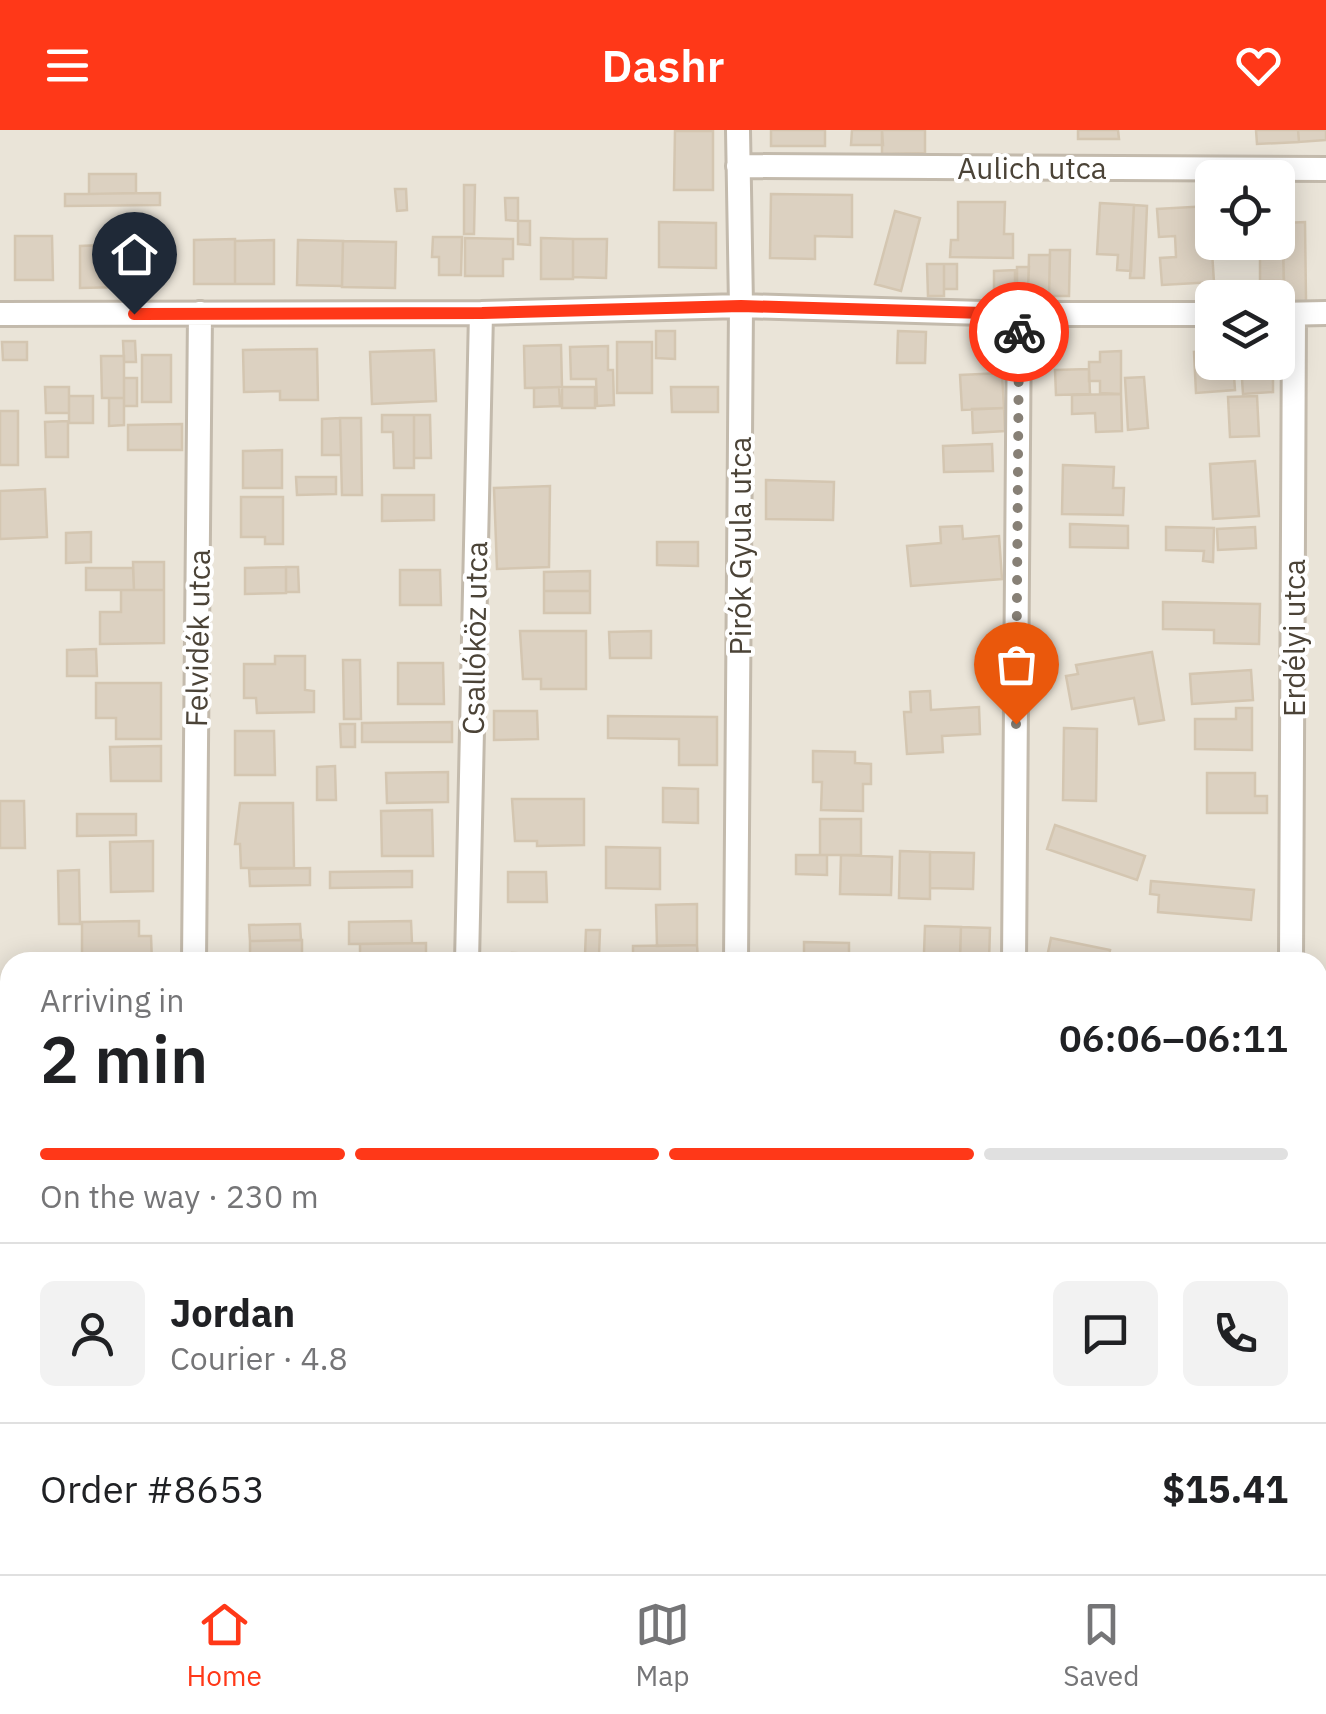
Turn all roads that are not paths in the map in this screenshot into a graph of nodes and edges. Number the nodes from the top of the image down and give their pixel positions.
1 (738, 130) edge
2 (738, 166) junction
3 (1326, 169) edge
4 (741, 306) junction
5 (200, 313) junction
6 (482, 313) junction
7 (1326, 313) edge
8 (0, 314) edge
9 (1019, 314) junction
10 (1195, 314) edge
11 (1295, 314) edge
12 (1287, 380) edge
13 (194, 952) edge
14 (468, 952) edge
15 (736, 952) edge
16 (1014, 952) edge
17 (1291, 952) edge

1 - 2 street, Pirók Gyula utca
2 - 3 street, Aulich utca
2 - 4 street, Pirók Gyula utca
4 - 6 street
4 - 9 street
4 - 15 street, Pirók Gyula utca
5 - 6 street
5 - 8 street
5 - 13 street, Felvidék utca
6 - 14 street, Csallóköz utca
7 - 11 street
9 - 10 street
9 - 16 street
12 - 17 street, Erdélyi utca

